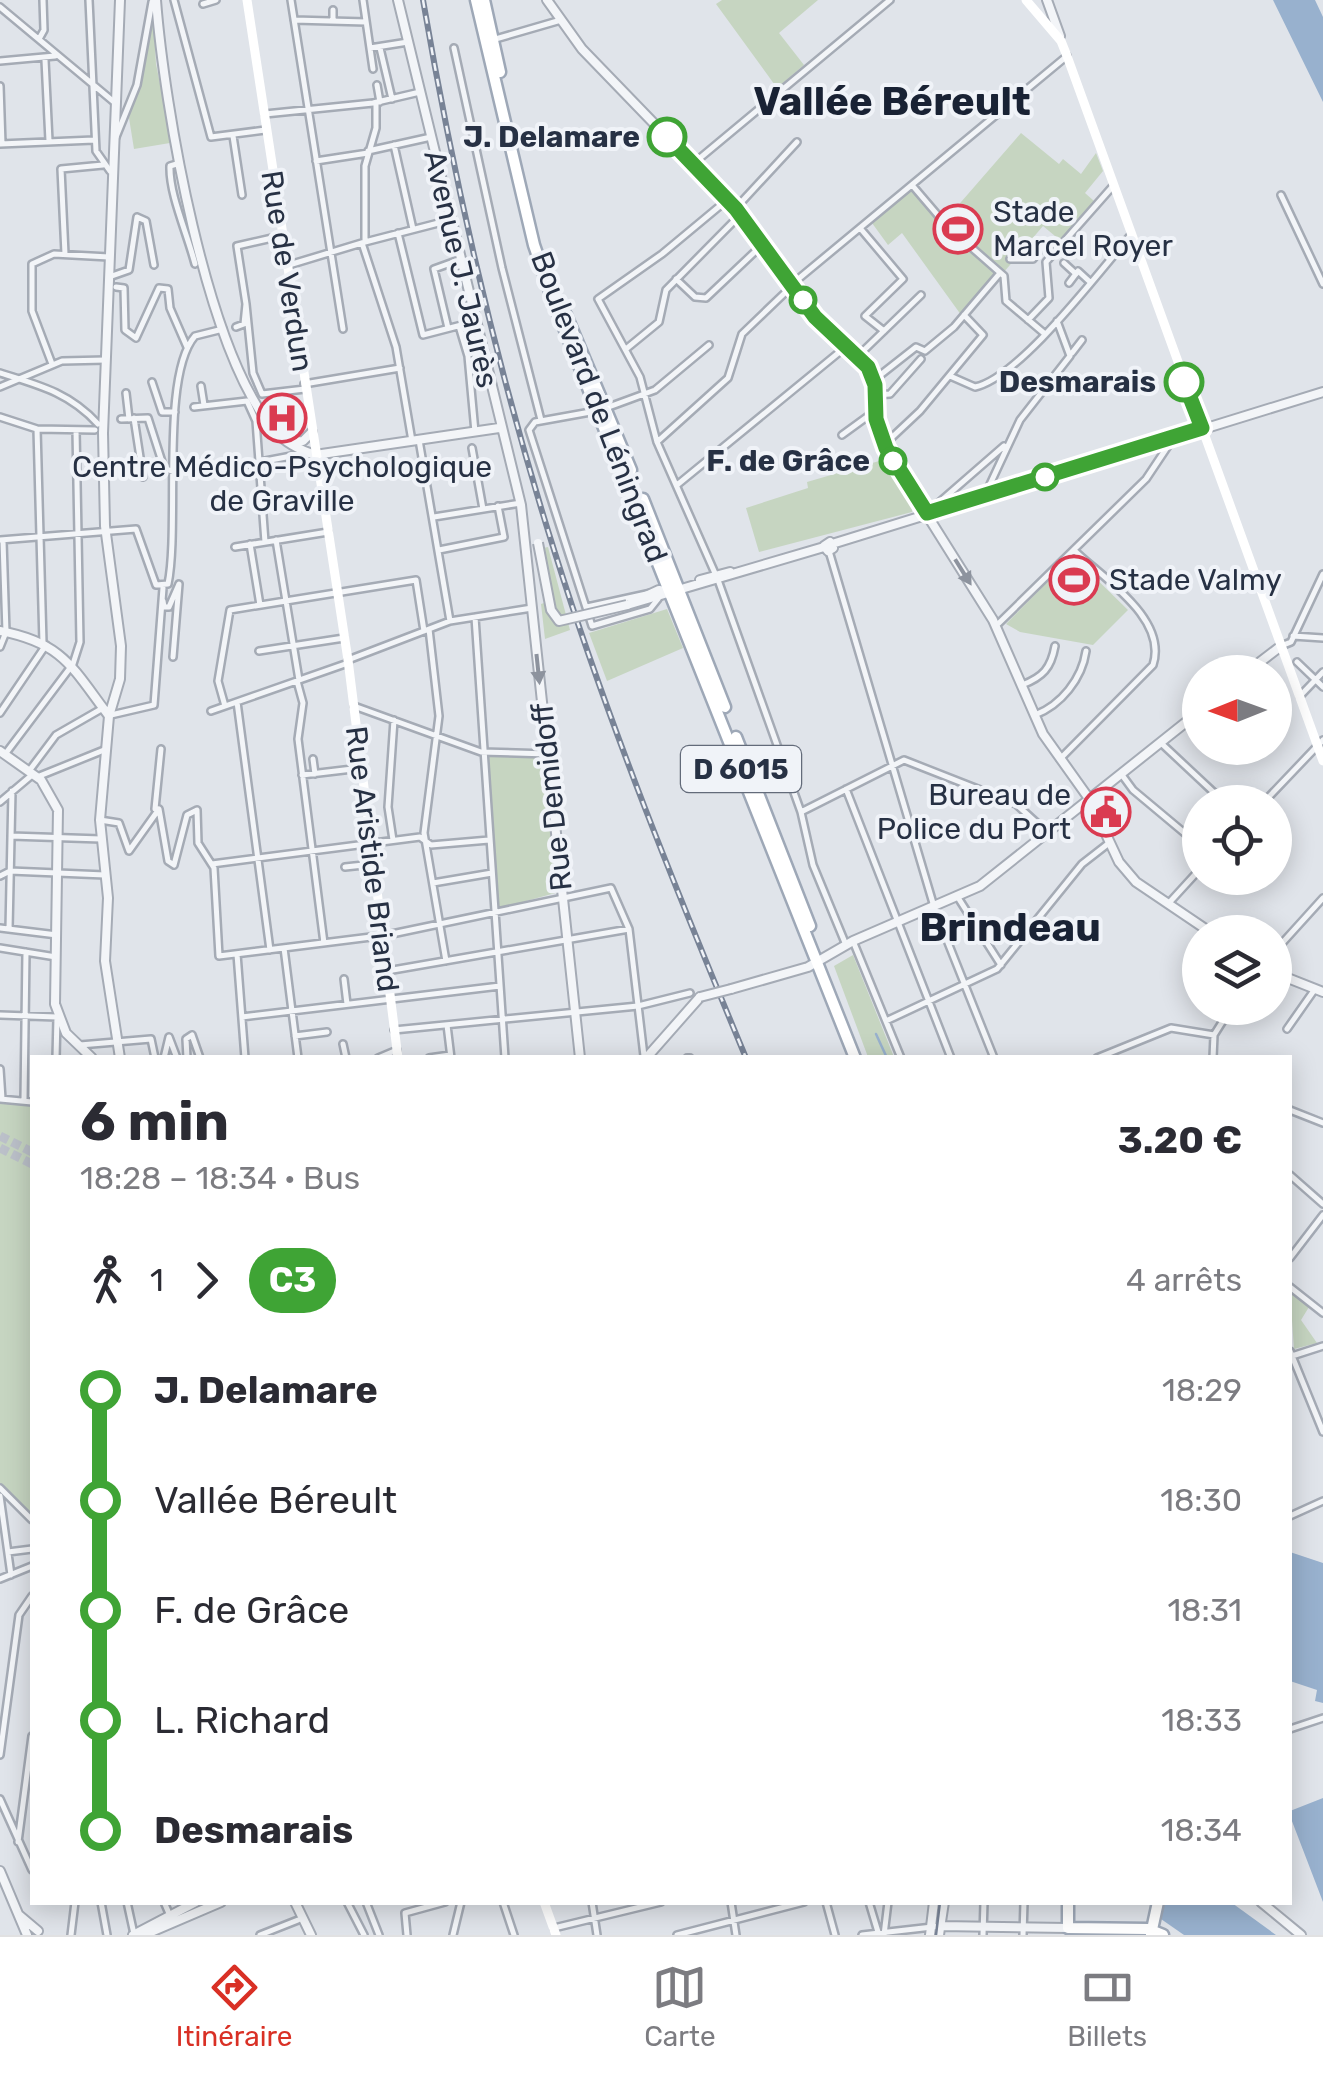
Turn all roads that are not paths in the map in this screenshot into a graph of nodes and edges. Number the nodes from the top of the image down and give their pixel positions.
1 (42, 0) edge
2 (88, 0) edge
3 (120, 0) edge
4 (174, 0) edge
5 (216, 0) edge
6 (247, 0) edge
7 (291, 0) edge
8 (362, 0) edge
9 (398, 0) edge
10 (480, 0) edge
11 (547, 0) edge
12 (890, 0) edge
13 (1026, 0) edge
14 (1046, 0) edge
15 (154, 1) edge
16 (203, 4) dead end
17 (0, 7) edge
18 (334, 10) dead end
19 (294, 20) junction
20 (561, 20) junction
21 (333, 21) junction
22 (366, 22) junction
23 (39, 39) junction
24 (489, 41) junction
25 (1061, 41) junction
26 (408, 42) junction
27 (370, 48) junction
28 (380, 48) junction
29 (454, 48) dead end
30 (55, 56) junction
31 (1067, 56) junction
32 (46, 60) junction
33 (0, 61) edge
34 (373, 69) dead end
35 (92, 84) junction
36 (377, 84) dead end
37 (0, 86) edge
38 (420, 92) junction
39 (392, 99) junction
40 (114, 102) junction
41 (378, 102) junction
42 (308, 110) junction
43 (262, 114) junction
44 (265, 130) junction
45 (233, 136) junction
46 (430, 137) junction
47 (94, 140) junction
48 (49, 142) junction
49 (798, 142) dead end
50 (1, 144) edge
51 (112, 144) junction
52 (394, 145) junction
53 (368, 152) junction
54 (316, 161) junction
55 (180, 163) junction
56 (694, 163) junction
57 (107, 168) junction
58 (912, 184) junction
59 (1114, 185) junction
60 (242, 194) dead end
61 (1281, 196) dead end
62 (728, 199) junction
63 (738, 212) junction
64 (450, 220) junction
65 (860, 228) junction
66 (413, 229) junction
67 (148, 233) junction
68 (398, 233) junction
69 (1131, 235) junction
70 (281, 236) junction
71 (364, 243) junction
72 (762, 245) junction
73 (143, 250) dead end
74 (331, 252) junction
75 (65, 254) junction
76 (1054, 254) junction
77 (109, 257) junction
78 (1010, 259) dead end
79 (459, 260) junction
80 (1064, 263) dead end
81 (194, 264) dead end
82 (154, 266) dead end
83 (286, 266) junction
84 (1000, 273) junction
85 (1076, 274) junction
86 (109, 277) junction
87 (676, 279) junction
88 (1090, 282) junction
89 (1069, 283) dead end
90 (1323, 284) edge
91 (792, 286) junction
92 (116, 288) dead end
93 (921, 294) dead end
94 (246, 304) junction
95 (964, 315) junction
96 (1028, 320) junction
97 (1056, 320) junction
98 (474, 322) junction
99 (459, 326) junction
100 (236, 328) dead end
101 (448, 328) junction
102 (223, 329) junction
103 (343, 329) dead end
104 (884, 331) junction
105 (1045, 334) junction
106 (1082, 340) dead end
107 (848, 344) junction
108 (709, 345) dead end
109 (187, 348) junction
110 (626, 349) junction
111 (858, 355) junction
112 (1070, 356) junction
113 (921, 359) dead end
114 (106, 360) junction
115 (52, 364) junction
116 (400, 368) junction
117 (0, 373) edge
118 (950, 376) junction
119 (19, 379) junction
120 (874, 380) junction
121 (152, 382) dead end
122 (202, 386) dead end
123 (304, 386) junction
124 (0, 387) edge
125 (126, 392) dead end
126 (1323, 392) edge
127 (876, 395) junction
128 (643, 396) junction
129 (204, 405) junction
130 (194, 407) dead end
131 (602, 409) junction
132 (875, 411) junction
133 (174, 412) junction
134 (0, 418) edge
135 (132, 418) junction
136 (121, 419) dead end
137 (542, 420) junction
138 (100, 428) junction
139 (499, 428) junction
140 (1202, 428) junction
141 (37, 429) junction
142 (76, 430) junction
143 (312, 432) junction
144 (842, 435) dead end
145 (472, 438) junction
146 (1174, 438) junction
147 (416, 440) junction
148 (286, 442) junction
149 (657, 442) junction
150 (885, 444) junction
151 (1006, 444) junction
152 (311, 454) junction
153 (261, 464) junction
154 (224, 469) dead end
155 (174, 472) junction
156 (143, 477) dead end
157 (677, 484) junction
158 (985, 495) junction
159 (522, 503) junction
160 (500, 506) junction
161 (483, 508) junction
162 (927, 513) junction
163 (434, 517) junction
164 (106, 531) junction
165 (328, 532) junction
166 (78, 533) junction
167 (40, 536) junction
168 (526, 537) junction
169 (2, 540) edge
170 (276, 540) junction
171 (264, 542) junction
172 (250, 544) junction
173 (235, 546) dead end
174 (829, 547) junction
175 (440, 550) junction
176 (1074, 551) junction
177 (1323, 574) edge
178 (716, 577) junction
179 (163, 587) junction
180 (675, 591) junction
181 (337, 593) junction
182 (654, 596) junction
183 (286, 601) junction
184 (260, 605) junction
185 (587, 607) junction
186 (533, 608) junction
187 (474, 617) junction
188 (994, 620) junction
189 (450, 621) junction
190 (426, 630) junction
191 (3, 631) edge
192 (1293, 636) junction
193 (344, 638) junction
194 (1323, 638) edge
195 (44, 644) junction
196 (293, 646) junction
197 (1055, 646) dead end
198 (1281, 646) junction
199 (0, 647) edge
200 (260, 651) dead end
201 (1086, 651) dead end
202 (1270, 655) edge
203 (173, 657) dead end
204 (348, 662) junction
205 (1297, 662) dead end
206 (73, 664) junction
207 (1323, 672) edge
208 (1316, 680) junction
209 (298, 681) junction
210 (1022, 685) junction
211 (1323, 687) edge
212 (1300, 696) junction
213 (237, 702) junction
214 (226, 706) junction
215 (353, 706) junction
216 (211, 711) dead end
217 (0, 712) edge
218 (106, 712) junction
219 (1035, 715) junction
220 (394, 720) junction
221 (1182, 726) edge
222 (437, 736) junction
223 (1161, 743) junction
224 (161, 748) dead end
225 (105, 750) junction
226 (1320, 751) edge
227 (2, 753) edge
228 (484, 753) junction
229 (548, 754) junction
230 (1060, 758) junction
231 (313, 759) dead end
232 (893, 762) junction
233 (361, 768) junction
234 (33, 774) junction
235 (315, 774) junction
236 (1122, 774) junction
237 (302, 775) junction
238 (1206, 785) edge
239 (1283, 785) edge
240 (846, 789) junction
241 (12, 791) junction
242 (1090, 800) junction
243 (0, 802) edge
244 (154, 810) junction
245 (800, 812) junction
246 (100, 820) junction
247 (1182, 829) edge
248 (1049, 834) junction
249 (11, 836) junction
250 (60, 838) junction
251 (101, 839) junction
252 (393, 840) junction
253 (489, 840) junction
254 (426, 841) junction
255 (1110, 842) junction
256 (370, 843) junction
257 (312, 851) junction
258 (256, 858) junction
259 (212, 864) junction
260 (373, 864) junction
261 (345, 867) dead end
262 (10, 872) junction
263 (59, 873) junction
264 (492, 873) junction
265 (106, 875) junction
266 (0, 876) edge
267 (433, 883) junction
268 (1182, 889) edge
269 (957, 896) junction
270 (563, 898) junction
271 (1323, 898) edge
272 (1168, 904) junction
273 (934, 906) junction
274 (495, 913) junction
275 (1184, 915) edge
276 (898, 920) junction
277 (439, 924) junction
278 (0, 928) edge
279 (9, 929) junction
280 (629, 929) junction
281 (1292, 932) edge
282 (57, 935) junction
283 (382, 936) junction
284 (568, 940) junction
285 (324, 943) junction
286 (850, 943) junction
287 (0, 948) edge
288 (284, 948) junction
289 (270, 950) junction
290 (26, 952) junction
291 (498, 952) junction
292 (237, 954) junction
293 (56, 956) junction
294 (820, 960) junction
295 (446, 961) junction
296 (1002, 966) junction
297 (387, 971) junction
298 (344, 980) dead end
299 (1292, 980) edge
300 (965, 985) junction
301 (500, 986) junction
302 (1319, 990) edge
303 (695, 995) junction
304 (390, 998) junction
305 (930, 1001) junction
306 (347, 1004) junction
307 (638, 1006) junction
308 (292, 1010) junction
309 (575, 1012) junction
310 (0, 1015) edge
311 (25, 1016) junction
312 (242, 1016) junction
313 (57, 1017) junction
314 (502, 1019) junction
315 (886, 1021) junction
316 (446, 1025) junction
317 (1220, 1025) edge
318 (1287, 1029) dead end
319 (394, 1030) junction
320 (327, 1032) dead end
321 (1214, 1035) junction
322 (295, 1036) junction
323 (119, 1040) junction
324 (343, 1044) dead end
325 (77, 1046) junction
326 (397, 1054) edge
327 (56, 1055) edge
328 (88, 1055) edge
329 (120, 1055) edge
330 (154, 1055) edge
331 (165, 1055) edge
332 (176, 1055) edge
333 (188, 1055) edge
334 (199, 1055) edge
335 (245, 1055) edge
336 (298, 1055) edge
337 (345, 1055) edge
338 (451, 1055) edge
339 (504, 1055) edge
340 (580, 1055) edge
341 (646, 1055) edge
342 (648, 1055) edge
343 (857, 1055) edge
344 (899, 1055) edge
345 (950, 1055) edge
346 (993, 1055) edge
347 (1104, 1055) edge
348 (1213, 1055) edge
349 (0, 1069) edge
350 (28, 1085) edge
351 (1, 1098) edge
352 (24, 1100) junction
353 (30, 1102) edge
354 (1292, 1111) edge
355 (1323, 1123) edge
356 (1292, 1177) edge
357 (1323, 1204) edge
358 (1323, 1216) edge
359 (1292, 1255) edge
360 (1292, 1289) edge
361 (1323, 1313) edge
362 (1323, 1346) edge
363 (1292, 1353) edge
364 (1292, 1355) edge
365 (1323, 1430) edge
366 (0, 1492) edge
367 (1323, 1501) edge
368 (1292, 1515) edge
369 (30, 1518) edge
370 (30, 1549) edge
371 (8, 1552) junction
372 (30, 1567) edge
373 (11, 1575) junction
374 (0, 1579) edge
375 (30, 1599) edge
376 (1323, 1718) edge
377 (1292, 1728) edge
378 (30, 1751) edge
379 (0, 1755) edge
380 (0, 1799) edge
381 (18, 1842) junction
382 (30, 1866) edge
383 (0, 1871) edge
384 (76, 1905) edge
385 (102, 1905) edge
386 (128, 1905) edge
387 (165, 1905) edge
388 (191, 1905) edge
389 (212, 1905) edge
390 (293, 1905) edge
391 (293, 1905) edge
392 (349, 1905) edge
393 (367, 1905) edge
394 (421, 1905) edge
395 (460, 1905) edge
396 (504, 1905) edge
397 (545, 1905) edge
398 (592, 1905) edge
399 (648, 1905) edge
400 (731, 1905) edge
401 (794, 1905) edge
402 (827, 1905) edge
403 (870, 1905) edge
404 (887, 1905) edge
405 (934, 1905) edge
406 (943, 1905) edge
407 (984, 1905) edge
408 (1024, 1905) edge
409 (1068, 1905) edge
410 (1158, 1905) edge
411 (1266, 1905) edge
412 (19, 1915) junction
413 (171, 1918) junction
414 (594, 1918) junction
415 (298, 1920) junction
416 (734, 1922) junction
417 (935, 1930) edge
418 (983, 1931) edge
419 (1023, 1931) edge
420 (555, 1932) edge
421 (1067, 1932) edge
422 (42, 1933) edge
423 (882, 1933) edge
424 (27, 1934) edge
425 (1153, 1934) edge
426 (1300, 1934) edge
427 (71, 1935) edge
428 (107, 1935) edge
429 (137, 1935) edge
430 (260, 1935) edge
431 (308, 1935) edge
432 (364, 1935) edge
433 (377, 1935) edge
434 (407, 1935) edge
435 (454, 1935) edge
436 (514, 1935) edge
437 (597, 1935) edge
438 (677, 1935) edge
439 (736, 1935) edge
440 (835, 1935) edge
441 (862, 1935) edge

1 - 23 street
2 - 35 street
3 - 40 street
4 - 45 street
5 - 16 street
6 - 43 main road, Rue de Verdun
7 - 19 street
8 - 22 street
9 - 26 street, Avenue J. Jaurès
10 - 24 main road, Boulevard de Léningrad / D 6015
11 - 20 street
12 - 56 street
13 - 25 main road
14 - 25 street
15 - 51 street
15 - 55 street
17 - 23 street
18 - 21 street
19 - 21 street
19 - 42 street
20 - 24 street
20 - 56 street
21 - 22 street
22 - 27 street
23 - 30 street
24 - 131 main road, Boulevard de Léningrad / D 6015
25 - 31 main road
26 - 28 street
26 - 38 street, Avenue J. Jaurès
27 - 28 street
27 - 34 street
28 - 39 street
29 - 137 street
30 - 32 street
30 - 35 street
31 - 58 street
31 - 59 main road
32 - 33 street
32 - 48 street
35 - 40 street
35 - 47 street
36 - 41 street
37 - 50 street
38 - 39 street
38 - 46 street, Avenue J. Jaurès
39 - 41 street
40 - 51 street
41 - 42 street
41 - 53 street
42 - 43 street
42 - 54 street
43 - 44 main road, Rue de Verdun
44 - 45 street
44 - 70 main road, Rue de Verdun
45 - 60 street
46 - 52 street
46 - 64 street, Avenue J. Jaurès
47 - 48 street
47 - 57 street
48 - 50 street
49 - 63 street
51 - 57 street
52 - 53 street
52 - 66 street
53 - 54 street
53 - 71 street
54 - 74 street
55 - 81 street
55 - 102 street
56 - 62 street
57 - 75 street
57 - 77 street
58 - 65 street
58 - 84 street
59 - 69 main road
59 - 76 street
61 - 90 street
62 - 63 street
62 - 110 street
63 - 72 street
63 - 87 street
64 - 66 street
64 - 79 street, Avenue J. Jaurès
65 - 91 street
65 - 104 street
66 - 68 street
67 - 73 street
67 - 82 street
67 - 86 street
68 - 71 street
68 - 101 street
69 - 88 street
69 - 140 main road
70 - 83 main road, Rue de Verdun
70 - 94 street
71 - 74 street
71 - 116 street
72 - 87 street
72 - 91 street
74 - 83 street
74 - 103 street
75 - 77 street
75 - 115 street
76 - 78 street
76 - 96 street
77 - 86 street
79 - 98 street, Avenue J. Jaurès
79 - 101 street
80 - 85 street
83 - 123 main road, Rue de Verdun
84 - 95 street
84 - 96 street
85 - 88 street
85 - 89 street
86 - 114 street
87 - 110 street
88 - 97 street
91 - 107 street
91 - 149 street
92 - 109 street
93 - 104 street
94 - 100 street
94 - 123 street
95 - 118 street
95 - 120 street
96 - 105 street
97 - 105 street
97 - 112 street
98 - 99 street
98 - 139 street, Avenue J. Jaurès
99 - 101 street
99 - 145 street
102 - 109 street
102 - 148 street
104 - 111 street
105 - 118 street
106 - 112 street
107 - 111 street
107 - 157 street
108 - 128 street
109 - 133 street
110 - 128 street
111 - 120 street
112 - 151 street
113 - 127 street
114 - 115 street
114 - 138 street
115 - 119 street
116 - 123 street
116 - 147 street
117 - 119 street
118 - 150 street
119 - 124 street
119 - 138 street
120 - 127 street
121 - 133 street
122 - 129 street
123 - 143 main road, Rue de Verdun
125 - 135 street
126 - 140 street
127 - 132 street
128 - 131 street
128 - 149 street
129 - 130 street
129 - 153 street
131 - 137 street
131 - 180 main road, Boulevard de Léningrad / D 6015
132 - 144 street
132 - 150 street
133 - 155 street
134 - 141 street
135 - 136 street
135 - 155 street
135 - 156 street
137 - 185 street
138 - 142 street
138 - 164 street
139 - 145 street
139 - 159 street, Avenue J. Jaurès
140 - 146 street
140 - 198 main road
141 - 142 street
141 - 167 street
142 - 166 street
143 - 148 street
143 - 152 main road, Rue de Verdun
145 - 147 street
145 - 161 street
146 - 158 street
146 - 176 street
147 - 152 street
147 - 163 street
148 - 152 street
149 - 157 street
150 - 162 street
151 - 158 street
151 - 162 street
152 - 153 street
152 - 165 main road, Rue de Verdun
153 - 154 street
153 - 171 street
155 - 179 street
157 - 178 street
158 - 162 street
159 - 160 street
159 - 168 street, Avenue J. Jaurès
160 - 161 street
160 - 175 street
161 - 163 street
162 - 174 street
162 -> 188 street
163 - 175 street
164 - 166 street
164 - 179 street
164 - 218 street
165 - 170 street
165 - 181 main road, Rue de Verdun
166 - 167 street
166 - 206 street
167 - 169 street
167 - 195 street
168 - 182 street, bridge
168 - 186 street, Rue Demidoff
169 - 191 street
170 - 171 street
170 - 183 street
171 - 172 street
172 - 173 street
172 - 184 street
174 - 178 street
174 - 232 street
175 - 189 street
176 - 188 street
176 - 230 street
177 - 192 street
178 - 180 street
178 - 245 street
179 - 203 street
179 - 218 street
180 - 182 street
180 - 294 main road, D 6015
180 - 294 main road, Boulevard de Léningrad / D 6015
181 - 183 street
181 - 190 street
181 - 193 main road, Rue de Verdun
182 - 185 street
182 - 185 street
183 - 184 street
183 - 196 street
184 - 214 street
186 - 187 street
186 -> 229 street, Rue Demidoff
187 - 189 street
187 - 228 street
188 - 210 street
189 - 190 street
190 - 204 street
190 - 222 street
191 - 195 street
191 - 199 street
192 - 194 street
192 - 198 street
193 - 196 street
193 - 204 main road, Rue de Verdun
195 - 206 street
195 - 217 street
196 - 200 street
196 - 209 street
197 - 210 street
198 - 202 street
198 - 212 main road
201 - 219 street
204 - 209 street
204 - 215 main road, Rue Aristide Briand
205 - 208 street
206 - 218 street
206 - 227 street
207 - 208 street
208 - 211 street
208 - 212 street
209 - 213 street
209 - 237 street
210 - 219 street
212 - 226 main road
213 - 214 street
213 - 258 street
214 - 216 street
215 - 220 street
215 - 233 main road, Rue Aristide Briand
218 - 225 street
218 - 234 street
219 - 230 street
220 - 222 street
220 - 252 street
221 - 223 street
222 - 228 street
222 - 254 street
223 - 236 street
223 - 238 street
224 - 244 street
225 - 234 street
225 - 246 street
226 - 239 street
227 - 234 street
228 - 229 street
228 - 253 street
229 - 270 street, Rue Demidoff
230 - 242 street
231 - 235 street
232 - 240 street
232 - 248 street
232 - 273 street
233 - 235 street
233 - 256 main road, Rue Aristide Briand
234 - 241 street
234 - 250 street
235 - 237 street
236 - 242 street
236 - 247 street
237 - 257 street
240 - 245 street
240 - 276 street
241 - 243 street
241 - 249 street
242 - 248 street
242 - 255 street
244 - 246 street
244 - 259 street
245 - 286 street
246 - 251 street
248 - 269 street
249 - 250 street
249 - 262 street
250 - 251 street
250 - 263 street
251 - 265 street
252 - 254 street
252 - 256 street
253 - 254 street
253 - 264 street
254 - 267 street
255 - 272 street
255 - 296 street
256 - 257 street
256 - 260 main road, Rue Aristide Briand
257 - 258 street
257 - 285 street
258 - 259 street
258 - 289 street
259 - 292 street
260 - 261 street
260 - 283 main road, Rue Aristide Briand
262 - 263 street
262 - 266 street
262 - 279 street
263 - 265 street
263 - 282 street
264 - 267 street
264 - 274 street
265 - 323 street
267 - 277 street
268 - 272 street
269 - 273 street
269 - 296 street
270 - 274 street
270 - 280 street
270 - 284 street, Rue Demidoff
271 - 281 street
272 - 275 street
273 - 276 street
273 - 300 street
274 - 277 street
274 - 291 street
276 - 286 street
276 - 305 street
277 - 283 street
277 - 295 street
278 - 279 street
279 - 282 street
280 - 284 street
280 - 307 street
282 - 293 street
283 - 285 street
283 - 297 main road, Rue Aristide Briand
284 - 291 street
284 - 309 street, Rue Demidoff
285 - 288 street
286 - 294 street
286 - 315 street
287 - 290 street
288 - 289 street
288 - 308 street
289 - 292 street
290 - 293 street
290 - 311 street
291 - 295 street
291 - 301 street
292 - 312 street
293 - 313 street
294 - 303 street, bridge
294 - 343 main road, D 6015
295 - 297 street
296 - 300 street
297 - 304 main road, Rue Aristide Briand
298 - 306 street
299 - 302 street
300 - 305 street
300 - 346 street
301 - 304 street
301 - 314 street
302 - 318 street
303 - 307 street
303 - 342 street
304 - 306 street
304 - 319 main road, Rue Aristide Briand
305 - 315 street
305 - 345 street
306 - 308 street
307 - 309 street
307 - 341 street
308 - 312 street
308 - 322 street
309 - 314 street
309 - 340 street, Rue Demidoff
310 - 311 street
311 - 313 street
311 - 350 street
312 - 335 street
313 - 325 street
313 - 327 street
314 - 316 street
314 - 339 street
315 - 344 street
316 - 319 street
316 - 338 street
317 - 321 street
319 - 326 main road, Rue Aristide Briand
320 - 322 street
321 - 347 street
321 - 348 street
322 - 336 street
323 - 325 street
323 - 329 street
323 - 330 street
324 - 337 street
325 - 328 street
331 - 332 street
333 - 334 street
349 - 351 street
350 - 352 street
351 - 352 street
352 - 353 street
354 - 355 street
356 - 357 street
358 - 359 street
360 - 361 street
362 - 363 street
364 - 365 street
366 - 369 street
366 - 371 street
367 - 368 street
370 - 371 street
371 - 373 street
372 - 373 street
373 - 374 street
375 - 379 street
376 - 377 street
378 - 381 street
380 - 381 street
381 - 382 street
383 - 412 street
384 - 427 street
385 - 428 street
386 - 429 street
387 - 413 street
388 - 413 street
389 - 413 street
390 - 415 street
391 - 431 street
392 - 432 street
393 - 433 street
394 - 434 street
395 - 435 street
396 - 436 street
397 - 420 main road
398 - 414 street
399 - 414 street
400 - 416 street
401 - 416 street
402 - 440 street
403 - 423 street
404 - 423 street
405 - 417 street
406 - 417 street
407 - 418 street
408 - 419 street
409 - 421 main road
410 - 425 main road
411 - 426 street
412 - 422 street
412 - 424 street
413 - 429 street
414 - 420 street
414 - 437 street
415 - 430 street
415 - 431 street
416 - 438 street
416 - 439 street
417 - 418 street
417 - 423 street
418 - 419 street
419 - 421 street
421 - 425 main road
422 - 424 street
423 - 441 street

